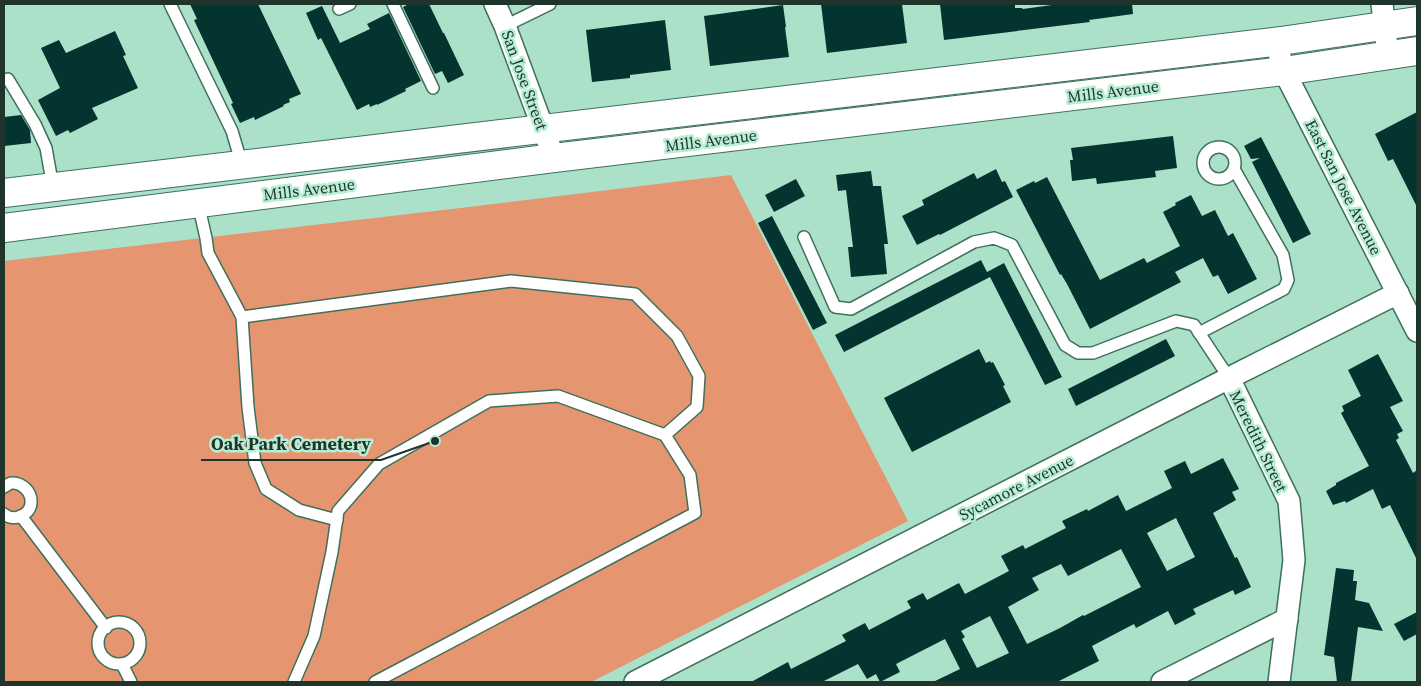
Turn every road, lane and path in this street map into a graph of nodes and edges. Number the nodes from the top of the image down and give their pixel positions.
1 (170, 4) edge
2 (350, 4) edge
3 (393, 4) edge
4 (495, 4) edge
5 (550, 4) edge
6 (339, 9) dead end
7 (1383, 15) edge
8 (1417, 21) edge
9 (505, 26) junction
10 (1276, 42) junction
11 (1417, 51) edge
12 (1388, 55) junction
13 (1284, 71) junction
14 (8, 79) dead end
15 (434, 88) dead end
16 (543, 128) junction
17 (554, 158) junction
18 (242, 165) junction
19 (1234, 169) dead end
20 (53, 187) junction
21 (4, 193) edge
22 (198, 204) junction
23 (4, 228) edge
24 (804, 236) dead end
25 (1398, 293) junction
26 (242, 317) junction
27 (1417, 331) edge
28 (1199, 333) junction
29 (1229, 378) junction
30 (666, 435) junction
31 (4, 487) edge
32 (4, 514) edge
33 (21, 516) junction
34 (337, 520) junction
35 (1287, 618) junction
36 (106, 628) junction
37 (122, 664) junction
38 (131, 682) edge
39 (294, 682) edge
40 (375, 682) edge
41 (635, 682) edge
42 (1162, 682) edge
43 (1279, 682) edge

1 - 18 lane
2 - 6 lane
3 - 15 lane
4 - 9 street, San Jose Street
5 - 9 lane
7 - 8 main road, Mills Avenue
7 - 10 main road, Mills Avenue
7 - 12 street
9 - 16 street, San Jose Street
10 - 13 street, East San Jose Avenue
10 - 16 main road, Mills Avenue
11 - 12 main road, Mills Avenue
12 - 13 main road, Mills Avenue
13 - 17 main road, Mills Avenue
13 - 25 street, East San Jose Avenue
14 - 20 lane
16 - 17 street, San Jose Street
16 - 18 main road, Mills Avenue
17 - 22 main road, Mills Avenue
18 - 20 main road, Mills Avenue
19 - 28 lane
20 - 21 main road, Mills Avenue
22 - 23 main road, Mills Avenue
22 - 26 lane
24 - 28 lane
25 - 27 street, East San Jose Avenue
25 - 29 street, Sycamore Avenue
26 - 30 lane
26 - 34 lane
28 - 29 lane
29 - 35 street, Meredith Street
29 - 41 street, Sycamore Avenue
30 - 34 lane
30 - 40 lane
31 - 33 lane
32 - 33 lane
33 - 36 lane
34 - 39 lane
35 - 42 street
35 - 43 street, Meredith Street
36 - 37 lane
36 - 37 lane
37 - 38 lane

